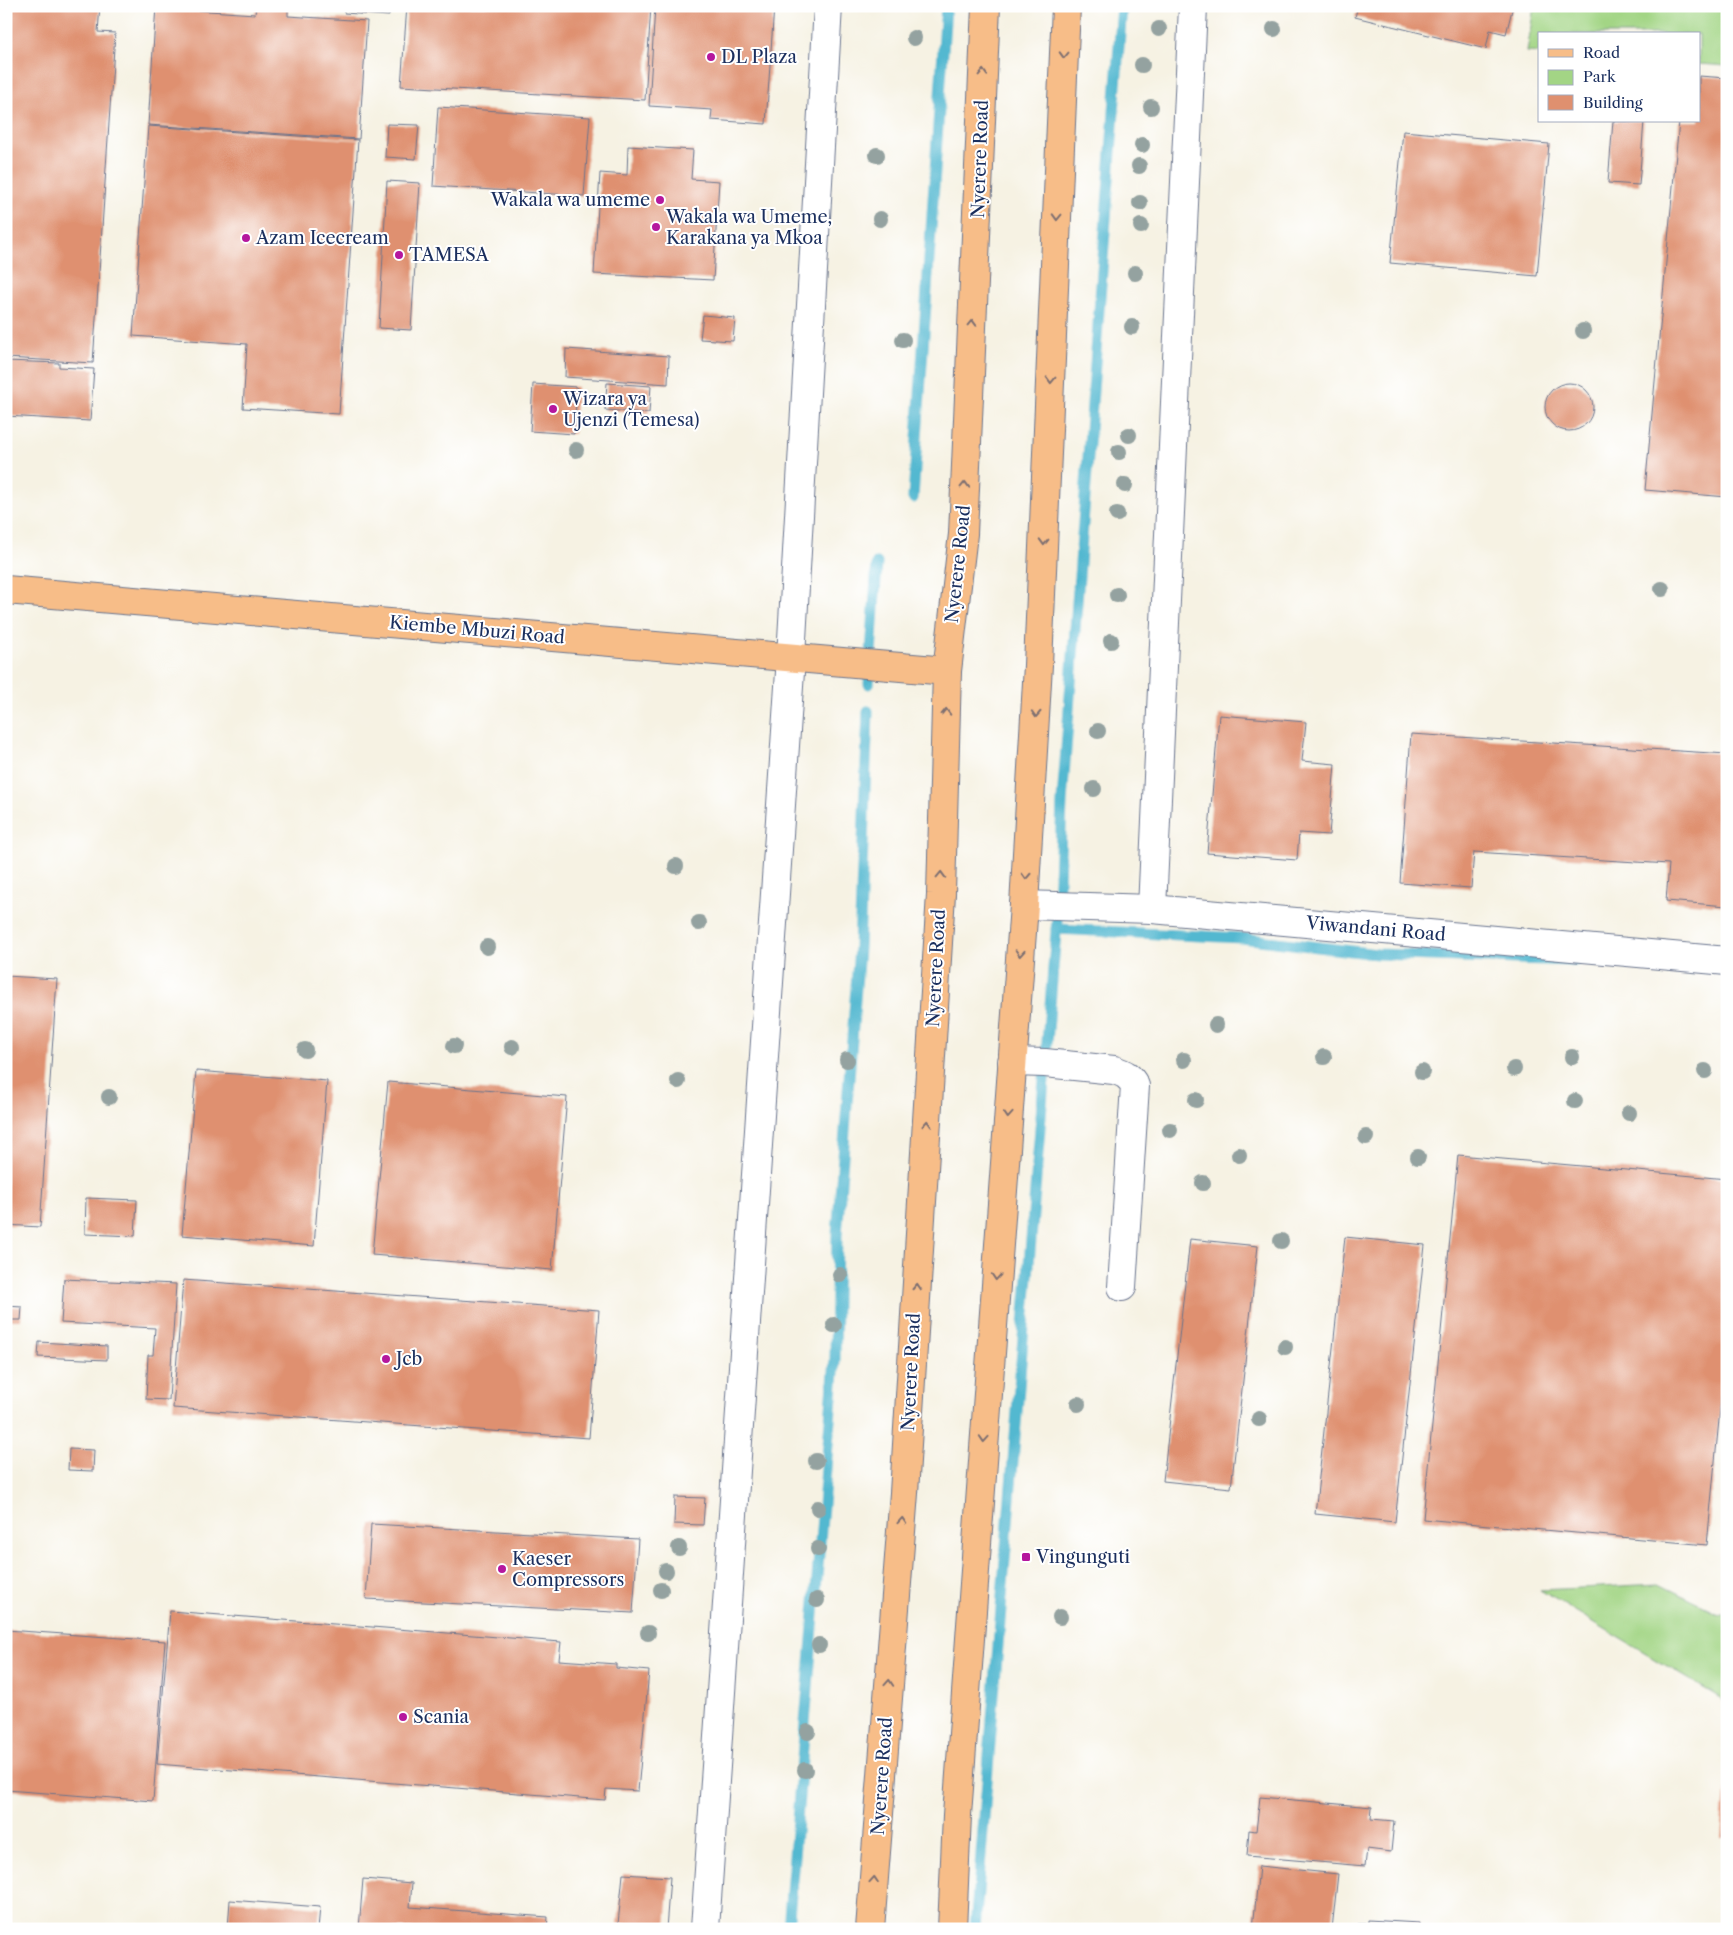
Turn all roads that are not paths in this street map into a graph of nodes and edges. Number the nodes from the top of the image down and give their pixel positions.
1 (828, 6) edge
2 (986, 6) edge
3 (1066, 6) edge
4 (1194, 6) edge
5 (6, 590) edge
6 (791, 656) junction
7 (947, 671) junction
8 (1024, 904) junction
9 (1152, 909) junction
10 (1727, 961) edge
11 (1012, 1062) junction
12 (1122, 1286) dead end
13 (705, 1929) edge
14 (870, 1929) edge
15 (952, 1929) edge

1 - 6 street
7 -> 2 main road, Nyerere Road
3 -> 8 main road
4 - 9 street
5 - 6 main road, Kiembe Mbuzi Road
6 - 7 main road, Kiembe Mbuzi Road
6 - 13 street
14 -> 7 main road, Nyerere Road
8 - 9 street, Viwandani Road
8 -> 11 main road
9 - 10 street, Viwandani Road
11 - 12 street
11 -> 15 main road

